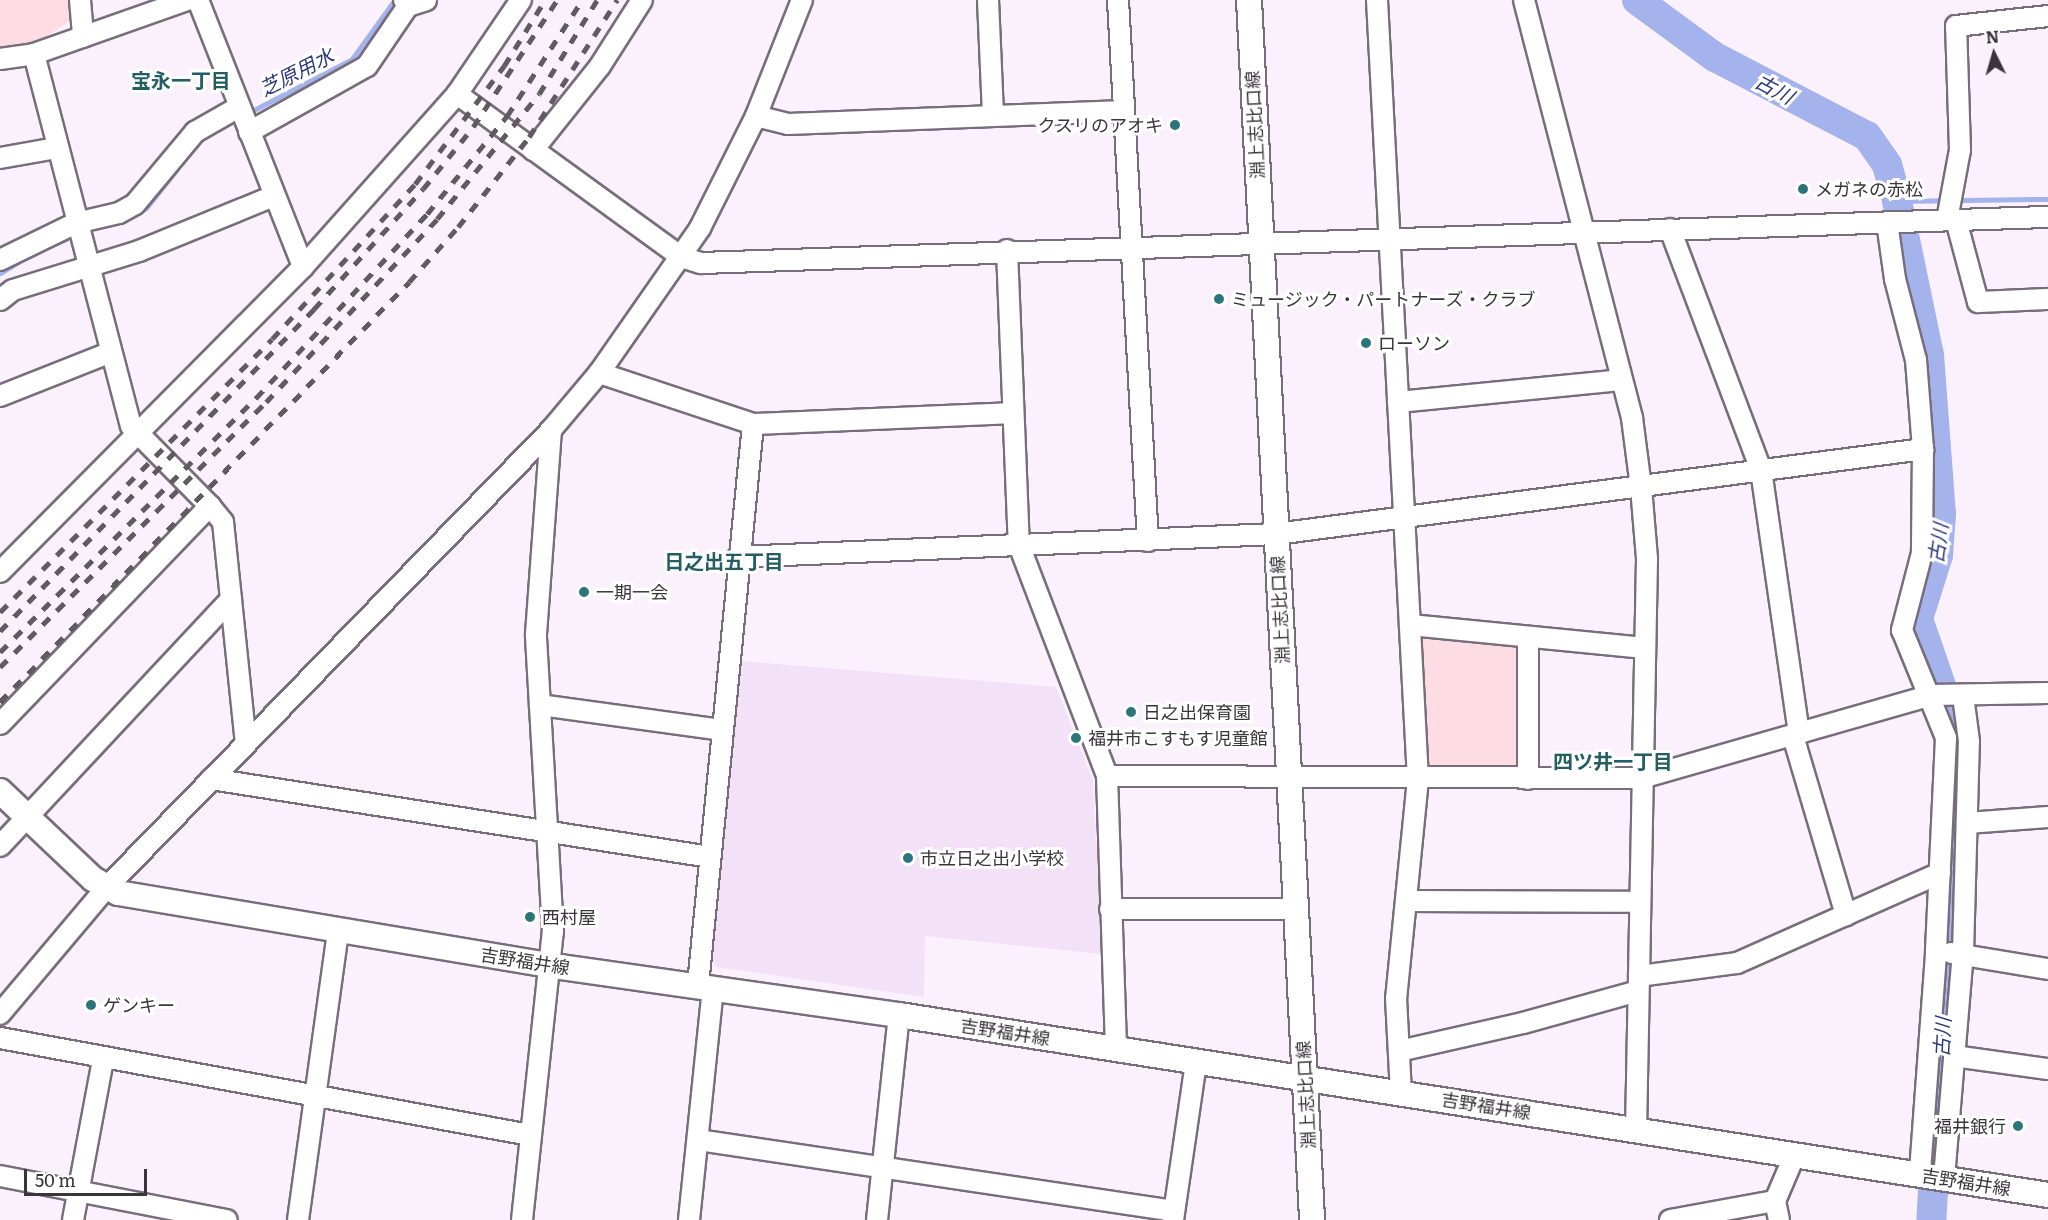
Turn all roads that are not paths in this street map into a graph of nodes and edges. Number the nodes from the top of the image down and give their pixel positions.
1 (80, 0) edge
2 (187, 0) edge
3 (198, 0) edge
4 (521, 0) edge
5 (642, 0) edge
6 (802, 0) edge
7 (988, 0) edge
8 (1118, 0) edge
9 (1249, 0) edge
10 (1377, 0) edge
11 (1524, 0) edge
12 (413, 2) edge
13 (2048, 16) edge
14 (83, 37) junction
15 (34, 54) junction
16 (0, 59) edge
17 (457, 94) junction
18 (239, 107) junction
19 (1124, 111) junction
20 (756, 116) junction
21 (993, 116) junction
22 (249, 132) junction
23 (57, 148) junction
24 (533, 150) junction
25 (0, 158) edge
26 (274, 196) junction
27 (2048, 217) edge
28 (1951, 220) junction
29 (1887, 222) junction
30 (76, 223) junction
31 (1670, 229) junction
32 (1581, 232) junction
33 (1390, 239) junction
34 (1261, 243) junction
35 (1131, 247) junction
36 (1007, 250) junction
37 (681, 257) junction
38 (0, 260) edge
39 (87, 266) junction
40 (303, 267) junction
41 (2048, 299) edge
42 (0, 300) edge
43 (111, 352) junction
44 (599, 373) junction
45 (1621, 380) junction
46 (0, 396) edge
47 (1398, 402) junction
48 (1011, 413) junction
49 (753, 424) junction
50 (551, 430) junction
51 (135, 433) junction
52 (1923, 449) junction
53 (1761, 470) junction
54 (1641, 486) junction
55 (210, 506) junction
56 (1404, 518) junction
57 (1276, 534) junction
58 (1148, 541) junction
59 (1019, 545) junction
60 (738, 557) junction
61 (0, 572) edge
62 (231, 599) junction
63 (1410, 625) junction
64 (1528, 637) junction
65 (1645, 648) junction
66 (2048, 693) edge
67 (1931, 695) junction
68 (1964, 696) junction
69 (540, 705) junction
70 (0, 724) edge
71 (722, 730) junction
72 (1796, 735) junction
73 (246, 743) junction
74 (1107, 776) junction
75 (1642, 778) junction
76 (211, 779) junction
77 (1418, 779) junction
78 (1528, 779) junction
79 (1288, 780) junction
80 (0, 791) edge
81 (25, 815) junction
82 (2048, 817) edge
83 (1967, 823) junction
84 (548, 835) junction
85 (0, 846) edge
86 (710, 857) junction
87 (1940, 873) junction
88 (106, 888) junction
89 (1406, 902) junction
90 (1640, 902) junction
91 (1110, 909) junction
92 (1295, 909) junction
93 (1846, 915) junction
94 (338, 932) junction
95 (1963, 953) junction
96 (1936, 954) junction
97 (547, 965) junction
98 (2048, 969) edge
99 (1639, 984) junction
100 (705, 986) junction
101 (0, 1014) edge
102 (899, 1015) junction
103 (0, 1038) edge
104 (1116, 1050) junction
105 (1399, 1051) junction
106 (1954, 1056) junction
107 (103, 1059) junction
108 (1196, 1062) junction
109 (2048, 1069) edge
110 (1306, 1079) junction
111 (1401, 1093) junction
112 (315, 1097) junction
113 (1636, 1130) junction
114 (530, 1135) junction
115 (699, 1140) junction
116 (1795, 1154) junction
117 (883, 1168) junction
118 (1920, 1174) junction
119 (0, 1176) edge
120 (1944, 1178) junction
121 (79, 1191) junction
122 (2048, 1195) edge
123 (1777, 1211) edge
124 (1174, 1215) edge
125 (73, 1220) edge
126 (227, 1220) edge
127 (298, 1220) edge
128 (522, 1220) edge
129 (689, 1220) edge
130 (877, 1220) edge
131 (1312, 1220) edge
132 (1670, 1220) edge

1 - 14 street
2 - 14 street
3 - 18 street
4 - 17 street
5 - 24 street
6 - 20 street
7 - 21 street
8 - 19 street
9 - 34 main road, 淵上志比口線
10 - 33 street
11 - 32 street
12 - 22 street
13 - 28 street
14 - 15 street
15 - 16 street
15 - 23 street
17 - 24 street
17 - 40 street
18 - 22 street
18 - 30 street
19 - 21 street
19 - 35 street
20 - 21 street
20 - 37 street
22 - 26 street
23 - 25 street
23 - 30 street
24 - 37 street
26 - 39 street
26 - 40 street
27 - 28 street
28 - 29 street
28 - 41 street
29 - 31 street
29 - 52 street
30 - 38 street
30 - 39 street
31 - 32 street
31 - 53 street
32 - 33 street
32 - 45 street
33 - 34 street
33 - 47 street
34 - 35 street
34 - 57 main road, 淵上志比口線
35 - 36 street
35 - 58 street
36 - 37 street
36 - 48 street
37 - 44 street
39 - 42 street
39 - 43 street
40 - 51 street
43 - 46 street
43 - 51 street
44 - 49 street
44 - 50 street
45 - 47 street
45 - 54 street
47 - 56 street
48 - 49 street
48 - 59 street
49 - 60 street
50 - 69 street
50 - 73 street
51 - 55 street
51 - 61 street
52 - 53 street
52 - 67 street
53 - 54 street
53 - 72 street
54 - 56 street
54 - 65 street
55 - 62 street
55 - 70 street
56 - 57 street
56 - 63 street
57 - 58 street
57 - 79 main road, 淵上志比口線
58 - 59 street
59 - 60 street
59 - 74 street
60 - 71 street
62 - 73 street
62 - 81 street
63 - 64 street
63 - 77 street
64 - 65 street
64 - 78 street
65 - 75 street
66 - 68 street
67 - 68 street
67 - 72 street
67 - 87 street
68 - 83 street
69 - 71 street
69 - 84 street
71 - 86 street
72 - 75 street
72 - 93 street
73 - 76 street
74 - 79 street
74 - 91 street
75 - 78 street
75 - 90 street
76 - 84 street
76 - 88 street
77 - 78 street
77 - 79 street
77 - 89 street
79 - 92 main road, 淵上志比口線
80 - 81 main road
81 - 85 street
81 - 88 main road
82 - 83 street
83 - 95 street
84 - 86 street
84 - 97 street
86 - 100 street
87 - 93 street
87 - 96 street
88 - 94 main road, 吉野福井線
88 - 101 street
89 - 90 street
89 - 105 street
90 - 99 street
91 - 92 street
91 - 104 street
92 - 110 main road, 淵上志比口線
93 - 99 street
94 - 97 main road, 吉野福井線
94 - 112 street
95 - 96 street
95 - 98 street
95 - 106 street
96 - 118 street
97 - 100 main road, 吉野福井線
97 - 114 street
99 - 105 street
99 - 113 street
100 - 102 main road, 吉野福井線
100 - 115 street
102 - 104 main road, 吉野福井線
102 - 117 street
103 - 107 street
104 - 108 main road, 吉野福井線
105 - 111 street
106 - 109 street
106 - 120 street
107 - 112 street
107 - 121 street
108 - 110 main road, 吉野福井線
108 - 124 street
110 - 111 main road, 吉野福井線
110 - 131 main road, 淵上志比口線
111 - 113 main road, 吉野福井線
112 - 114 street
112 - 127 street
113 - 116 main road, 吉野福井線
114 - 128 street
115 - 117 street
115 - 129 street
116 - 118 main road, 吉野福井線
116 - 123 street
117 - 124 street
117 - 130 street
118 - 120 main road, 吉野福井線
119 - 121 street
120 - 122 main road, 吉野福井線
121 - 125 street
121 - 126 street
123 - 132 street

